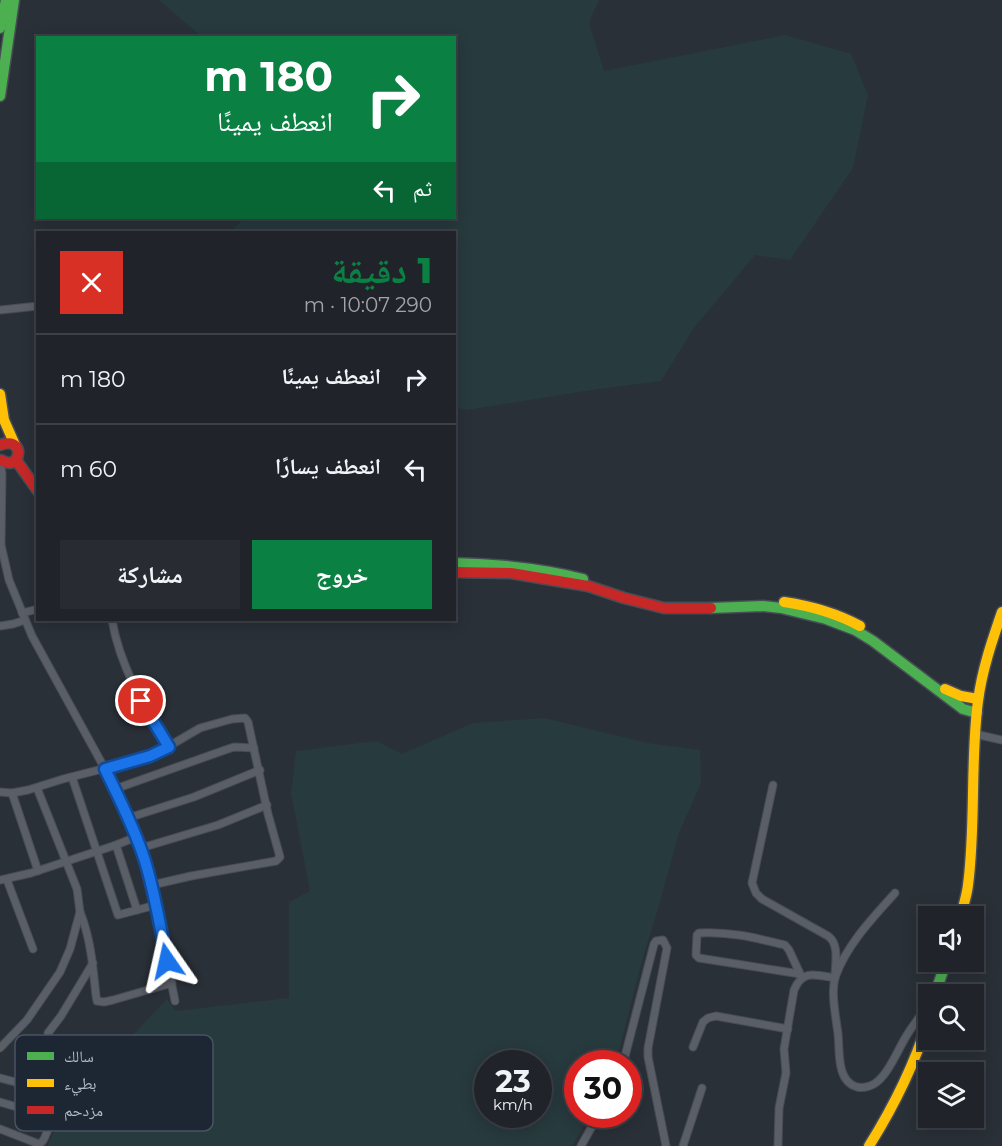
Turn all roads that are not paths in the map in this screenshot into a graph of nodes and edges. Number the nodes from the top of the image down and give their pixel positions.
1 (6, 0) edge
2 (14, 0) edge
3 (0, 28) edge
4 (0, 96) edge
5 (36, 306) edge
6 (0, 310) edge
7 (0, 394) edge
8 (0, 446) edge
9 (16, 455) junction
10 (0, 461) edge
11 (36, 478) edge
12 (2, 484) junction
13 (36, 488) edge
14 (456, 563) edge
15 (456, 572) edge
16 (36, 610) edge
17 (1002, 612) edge
18 (23, 616) junction
19 (112, 621) edge
20 (0, 626) edge
21 (954, 698) junction
22 (978, 699) junction
23 (977, 713) junction
24 (975, 734) junction
25 (1002, 740) edge
26 (169, 747) junction
27 (254, 748) junction
28 (105, 769) junction
29 (260, 770) junction
30 (72, 777) junction
31 (773, 785) dead end
32 (37, 788) junction
33 (115, 789) junction
34 (0, 792) edge
35 (12, 793) junction
36 (267, 805) junction
37 (128, 818) junction
38 (136, 837) junction
39 (116, 845) junction
40 (141, 848) junction
41 (96, 850) junction
42 (66, 861) junction
43 (38, 871) junction
44 (3, 880) edge
45 (152, 885) junction
46 (895, 893) dead end
47 (156, 905) junction
48 (963, 906) edge
49 (137, 910) junction
50 (80, 912) junction
51 (33, 949) dead end
52 (93, 963) junction
53 (801, 976) junction
54 (835, 978) junction
55 (172, 983) junction
56 (175, 1001) dead end
57 (918, 1019) edge
58 (788, 1029) junction
59 (48, 1033) dead end
60 (693, 1047) dead end
61 (0, 1048) edge
62 (627, 1050) edge
63 (920, 1050) edge
64 (0, 1078) edge
65 (15, 1082) edge
66 (702, 1088) dead end
67 (0, 1102) edge
68 (15, 1106) edge
69 (591, 1128) edge
70 (0, 1129) edge
71 (47, 1131) edge
72 (38, 1145) edge
73 (581, 1146) edge
74 (666, 1146) edge
75 (683, 1146) edge
76 (778, 1146) edge
77 (869, 1146) edge

1 - 3 street
2 - 4 street
5 - 6 street
7 - 9 street
8 - 9 street
9 - 10 street
9 - 11 street
9 - 12 street
9 - 13 street
10 - 12 street
12 - 18 street
14 - 21 street
15 - 21 street
16 - 18 street
17 - 22 street
18 - 20 street
18 - 28 street
19 - 26 street
21 - 22 street
21 - 23 street
22 - 23 street
23 - 24 street
24 - 25 street
24 - 48 street
26 - 27 street
26 - 28 street
27 - 29 street
27 - 33 street
28 - 30 street
28 - 33 street
29 - 36 street
29 - 37 street
30 - 32 street
30 - 41 street
31 - 54 street
32 - 35 street
32 - 42 street
33 - 37 street
34 - 35 street
35 - 43 street
36 - 40 street
36 - 45 street
37 - 38 street
38 - 39 street
38 - 40 street
39 - 41 street
39 - 49 street
40 - 45 street
41 - 42 street
41 - 49 street
42 - 43 street
42 - 50 street
43 - 44 street
44 - 51 street
45 - 47 street
46 - 54 street
47 - 49 street
47 - 55 street
50 - 52 street
50 - 61 street
52 - 55 street
52 - 59 street
53 - 53 street
53 - 54 street
53 - 58 street
54 - 57 street
55 - 56 street
58 - 60 street
58 - 76 street
62 - 74 street
63 - 77 street
64 - 65 street
66 - 75 street
67 - 68 street
69 - 73 street
70 - 72 street
71 - 72 street

